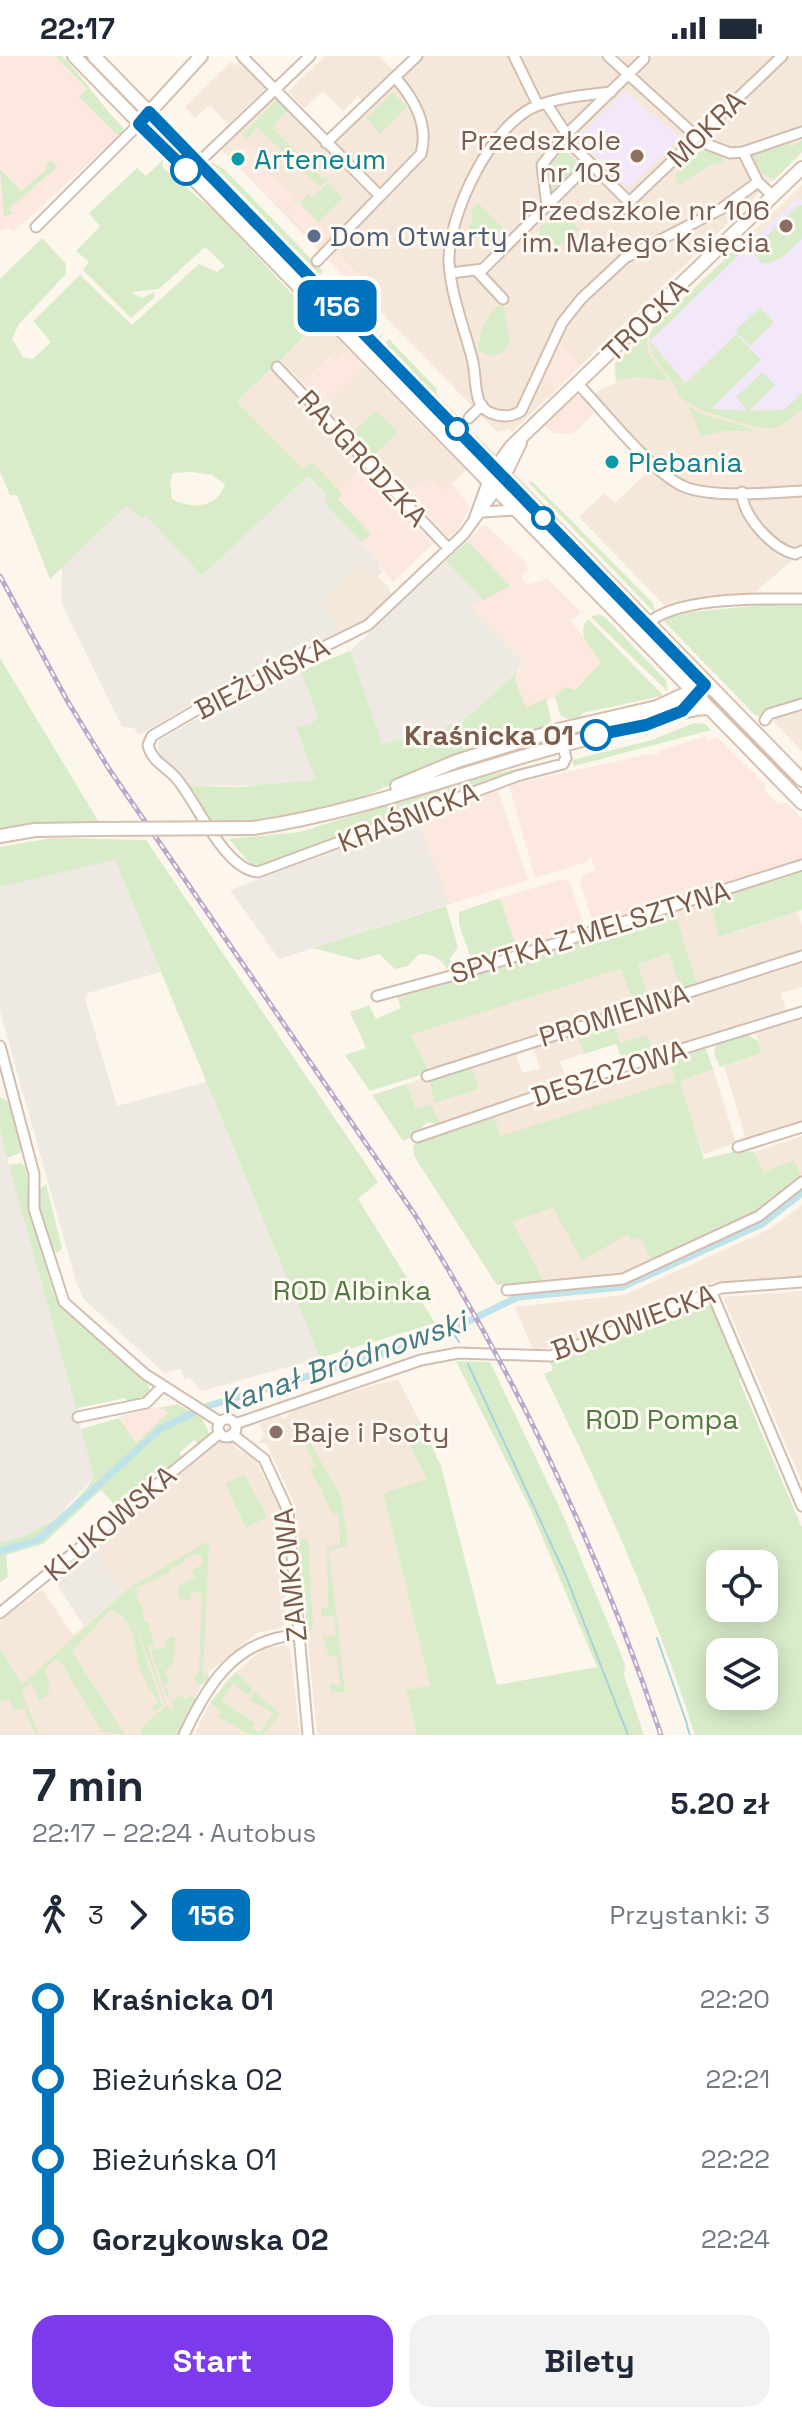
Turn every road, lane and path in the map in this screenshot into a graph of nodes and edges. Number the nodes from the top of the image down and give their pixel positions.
1 (74, 56) edge
2 (94, 56) edge
3 (201, 56) edge
4 (209, 56) edge
5 (242, 56) edge
6 (310, 56) edge
7 (417, 56) edge
8 (514, 56) edge
9 (608, 56) edge
10 (782, 56) edge
11 (644, 59) dead end
12 (192, 68) junction
13 (628, 76) junction
14 (395, 77) junction
15 (275, 89) junction
16 (611, 92) junction
17 (542, 104) junction
18 (149, 112) junction
19 (139, 124) junction
20 (802, 132) edge
21 (566, 136) junction
22 (697, 137) junction
23 (326, 143) junction
24 (709, 145) dead end
25 (743, 152) junction
26 (198, 163) junction
27 (590, 163) junction
28 (802, 168) edge
29 (758, 182) junction
30 (215, 190) junction
31 (380, 196) junction
32 (773, 196) junction
33 (629, 202) junction
34 (547, 206) junction
35 (619, 212) dead end
36 (36, 227) dead end
37 (317, 261) dead end
38 (476, 270) junction
39 (451, 273) junction
40 (503, 299) dead end
41 (277, 367) dead end
42 (578, 384) junction
43 (482, 405) junction
44 (469, 418) dead end
45 (516, 443) junction
46 (476, 448) junction
47 (499, 472) junction
48 (492, 486) junction
49 (802, 491) edge
50 (742, 492) junction
51 (514, 510) junction
52 (483, 512) junction
53 (474, 520) junction
54 (449, 549) junction
55 (802, 551) edge
56 (802, 599) edge
57 (646, 625) junction
58 (659, 660) junction
59 (705, 685) junction
60 (693, 693) junction
61 (671, 701) junction
62 (802, 704) edge
63 (708, 708) junction
64 (682, 711) junction
65 (765, 720) dead end
66 (560, 736) junction
67 (802, 780) edge
68 (802, 803) edge
69 (0, 836) edge
70 (227, 850) joint
71 (802, 865) edge
72 (802, 956) edge
73 (377, 996) dead end
74 (802, 1012) edge
75 (0, 1046) edge
76 (427, 1076) dead end
77 (802, 1127) edge
78 (417, 1137) dead end
79 (738, 1147) dead end
80 (802, 1182) edge
81 (802, 1282) edge
82 (507, 1290) dead end
83 (711, 1291) junction
84 (163, 1386) junction
85 (78, 1417) dead end
86 (217, 1424) junction
87 (233, 1429) junction
88 (802, 1506) edge
89 (0, 1613) edge
90 (297, 1635) junction
91 (184, 1735) edge
92 (308, 1735) edge

1 - 19 main road
2 - 18 main road
3 - 12 main road
4 - 12 main road
5 - 15 street
6 - 15 street
7 - 14 street
8 - 17 street
9 - 13 street
10 - 22 street, MOKRA
11 - 13 street
12 - 18 main road
13 - 16 street
13 - 22 street
14 - 23 street
14 - 31 street
15 - 23 street
15 - 26 street
16 - 17 street
16 - 21 street
17 - 21 street
17 - 39 street
18 - 19 main road
18 - 26 main road
19 - 30 main road
19 - 36 street
20 - 25 street
21 - 27 street
21 - 34 street
22 - 33 street, MOKRA
23 - 31 street
24 - 25 street
25 - 29 street
26 - 30 main road
27 - 33 street
27 - 34 street
28 - 32 main road, TROCKA
29 - 32 street
29 - 43 street
30 - 46 main road
30 - 48 main road
31 - 37 street
32 - 42 main road, TROCKA
33 - 35 street, MOKRA
34 - 38 street
38 - 39 street
38 - 40 street
39 - 43 street
41 - 54 street, RAJGRODZKA
42 - 45 main road, TROCKA
42 - 50 street
43 - 44 street
45 - 46 main road
45 - 47 main road, TROCKA
46 - 47 main road
47 - 48 main road, TROCKA
47 - 57 main road
48 - 51 main road
48 - 52 street, BIEŻUŃSKA
48 - 53 street, BIEŻUŃSKA
49 - 50 street
50 - 55 street
51 - 52 street
51 - 58 main road
52 - 53 street, BIEŻUŃSKA
53 - 54 street, BIEŻUŃSKA
54 - 70 street, BIEŻUŃSKA
56 - 57 street
57 - 59 main road
58 - 60 main road
58 - 61 main road
59 - 60 main road
59 - 67 main road
60 - 61 main road
60 - 63 main road
60 - 64 main road
61 - 66 main road
62 - 65 street
63 - 64 main road
63 - 68 main road
64 - 66 main road
66 - 69 main road, bridge
66 - 70 street, KRAŚNICKA
71 - 73 street, SPYTKA Z MELSZTYNA
72 - 76 street, PROMIENNA
74 - 78 street, DESZCZOWA
75 - 84 street
77 - 79 street
80 - 82 street
81 - 83 street, BUKOWIECKA
83 - 87 street, BUKOWIECKA
83 - 88 street
84 - 85 street
84 - 86 street
86 - 87 street
86 - 87 street
86 - 89 street, KLUKOWSKA
87 - 90 street, ZAMKOWA
90 - 91 street
90 - 92 street, ZAMKOWA

